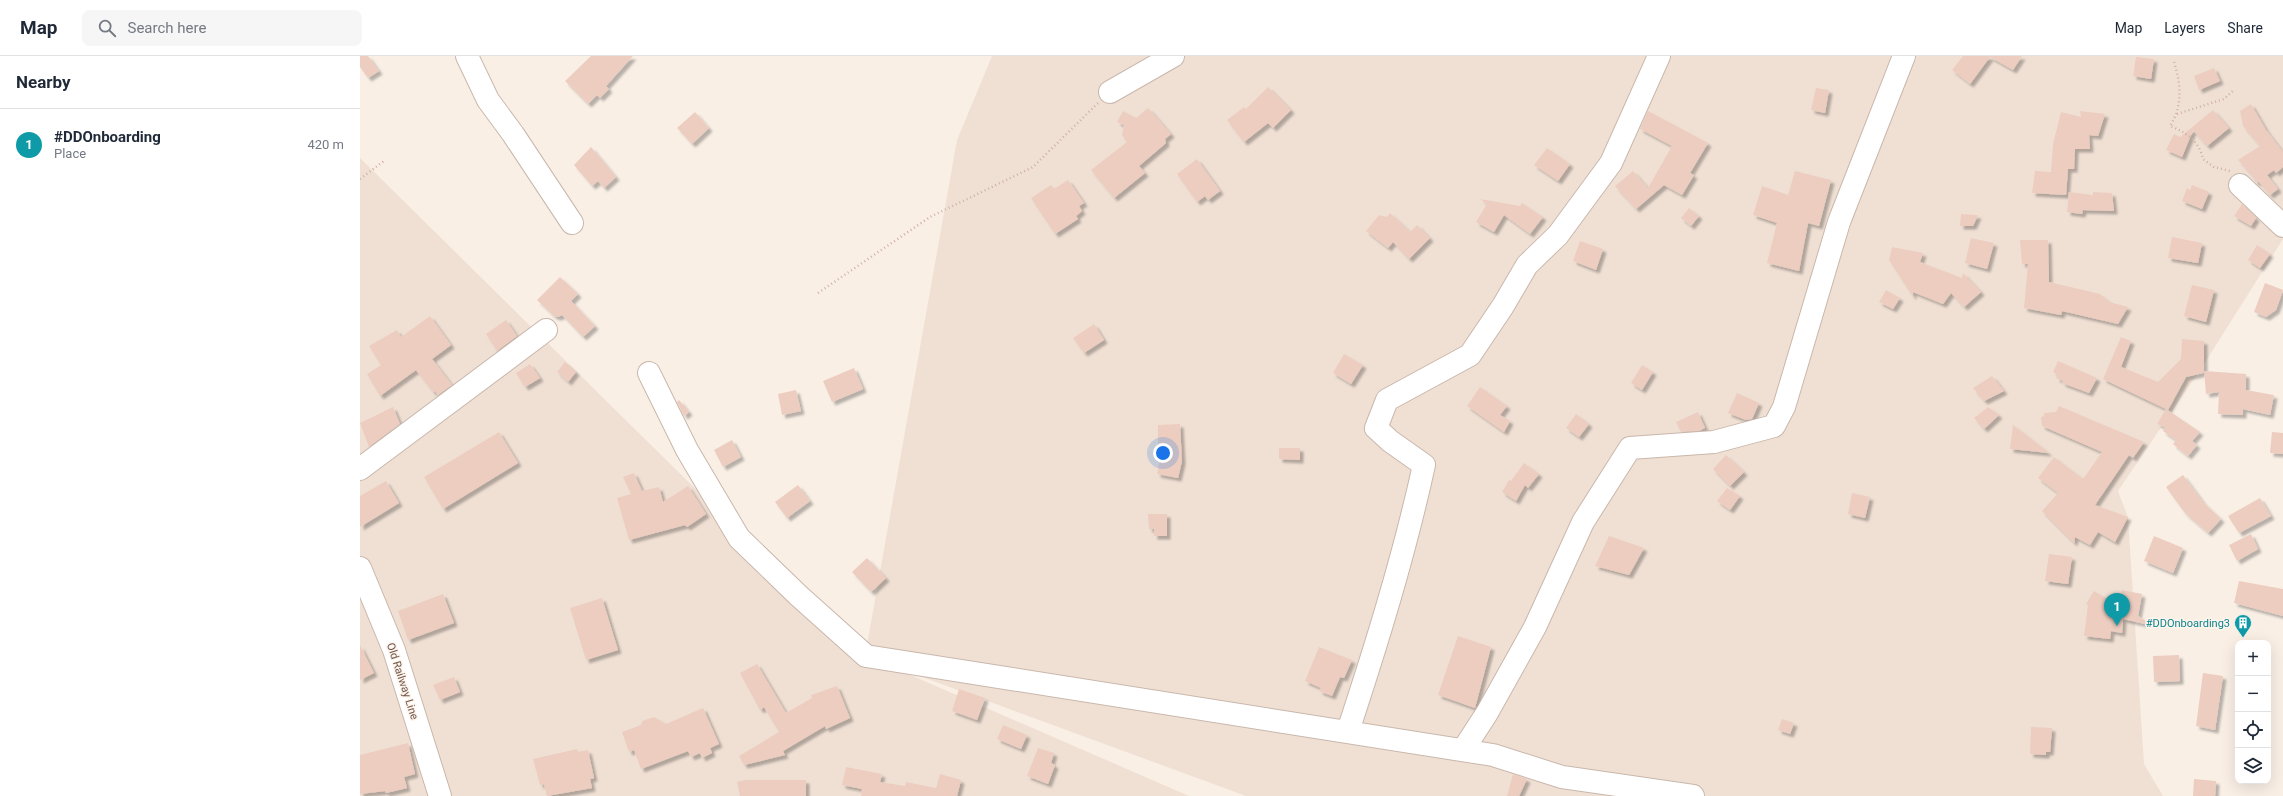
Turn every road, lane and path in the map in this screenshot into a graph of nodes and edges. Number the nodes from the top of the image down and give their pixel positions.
1 (467, 56) edge
2 (1173, 56) edge
3 (1659, 56) edge
4 (1904, 56) edge
5 (2174, 62) dead end
6 (2234, 90) dead end
7 (1110, 92) joint
8 (2177, 114) junction
9 (384, 161) dead end
10 (360, 179) edge
11 (2240, 185) joint
12 (572, 223) dead end
13 (2283, 226) edge
14 (818, 293) dead end
15 (546, 330) dead end
16 (649, 373) dead end
17 (360, 469) edge
18 (360, 568) edge
19 (1348, 731) junction
20 (1463, 750) junction
21 (437, 795) edge
22 (1693, 796) edge

1 - 12 street
2 - 7 street
3 - 19 street
4 - 20 street
5 - 8 path
6 - 8 path
7 - 14 path
8 - 11 path
9 - 10 path
11 - 13 street
15 - 17 street
16 - 19 street
18 - 21 street, Old Railway Line
19 - 20 street
20 - 22 street

